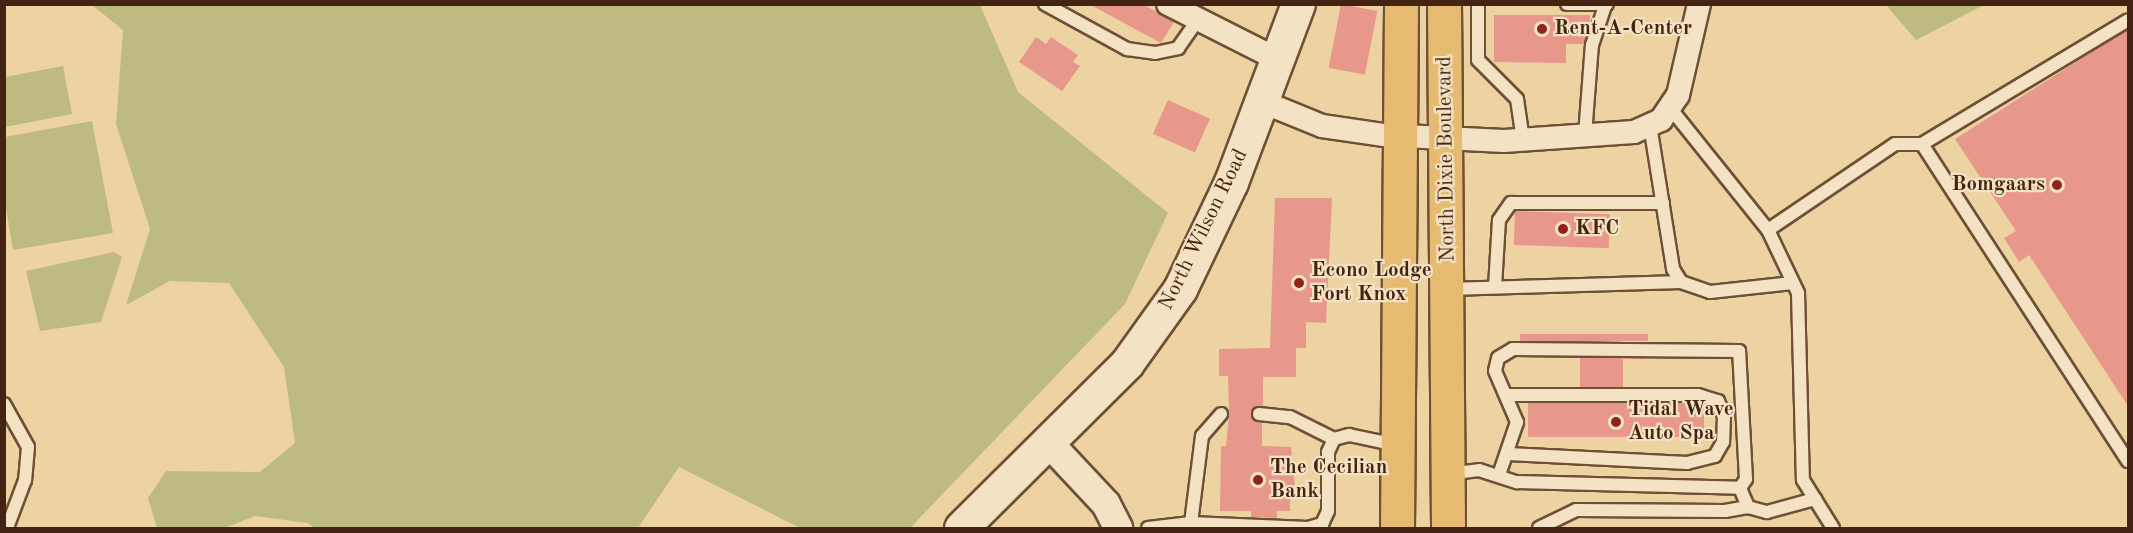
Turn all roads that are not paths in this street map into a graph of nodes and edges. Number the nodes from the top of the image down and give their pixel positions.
1 (1045, 4) edge
2 (1168, 4) edge
3 (1298, 4) edge
4 (1401, 4) edge
5 (1444, 4) edge
6 (1478, 4) edge
7 (1567, 4) edge
8 (1699, 4) edge
9 (1606, 5) edge
10 (2128, 20) edge
11 (1197, 22) junction
12 (1281, 61) junction
13 (1263, 102) junction
14 (1671, 109) junction
15 (1650, 125) junction
16 (1399, 135) junction
17 (1585, 135) junction
18 (1448, 138) junction
19 (1523, 140) junction
20 (1922, 144) junction
21 (1663, 203) junction
22 (1768, 230) junction
23 (1681, 282) junction
24 (1793, 283) junction
25 (1495, 287) junction
26 (1448, 289) junction
27 (1508, 395) junction
28 (4, 404) edge
29 (1221, 414) dead end
30 (1259, 414) dead end
31 (1334, 439) junction
32 (1047, 441) junction
33 (1399, 446) junction
34 (1508, 454) junction
35 (2128, 461) edge
36 (1446, 474) junction
37 (1499, 475) junction
38 (1740, 488) junction
39 (1815, 499) junction
40 (1748, 507) junction
41 (1191, 523) junction
42 (7, 528) edge
43 (961, 528) edge
44 (1118, 528) edge
45 (1148, 528) edge
46 (1397, 528) edge
47 (1448, 528) edge
48 (1539, 528) edge
49 (1833, 528) edge

1 - 11 lane
2 - 11 street
3 - 12 main road, North Wilson Road
4 - 16 highway
5 - 18 highway, North Dixie Boulevard
6 - 19 lane
7 - 9 lane
8 - 14 street
9 - 17 lane
10 - 20 lane
11 - 12 street
12 - 13 main road, North Wilson Road
13 - 16 street
13 - 32 main road, North Wilson Road
14 - 15 street
14 - 22 lane
15 - 17 street
15 - 21 lane
16 - 18 street
16 - 33 highway
17 - 19 street
18 - 19 street
18 - 26 highway, North Dixie Boulevard
20 - 22 lane
20 - 35 lane
21 - 23 lane
21 - 25 lane
22 - 24 lane
23 - 24 lane
23 - 25 lane
24 - 39 lane
25 - 26 lane
26 - 36 highway, North Dixie Boulevard
27 - 34 lane
27 - 34 lane
27 - 38 lane
28 - 42 lane
29 - 41 lane
30 - 31 lane
31 - 33 lane
31 - 41 lane
32 - 43 main road, North Wilson Road
32 - 44 street
33 - 46 highway
34 - 37 lane
36 - 37 lane
36 - 47 highway, North Dixie Boulevard
37 - 38 lane
38 - 40 lane
39 - 40 lane
39 - 49 lane
40 - 48 lane
41 - 45 lane

